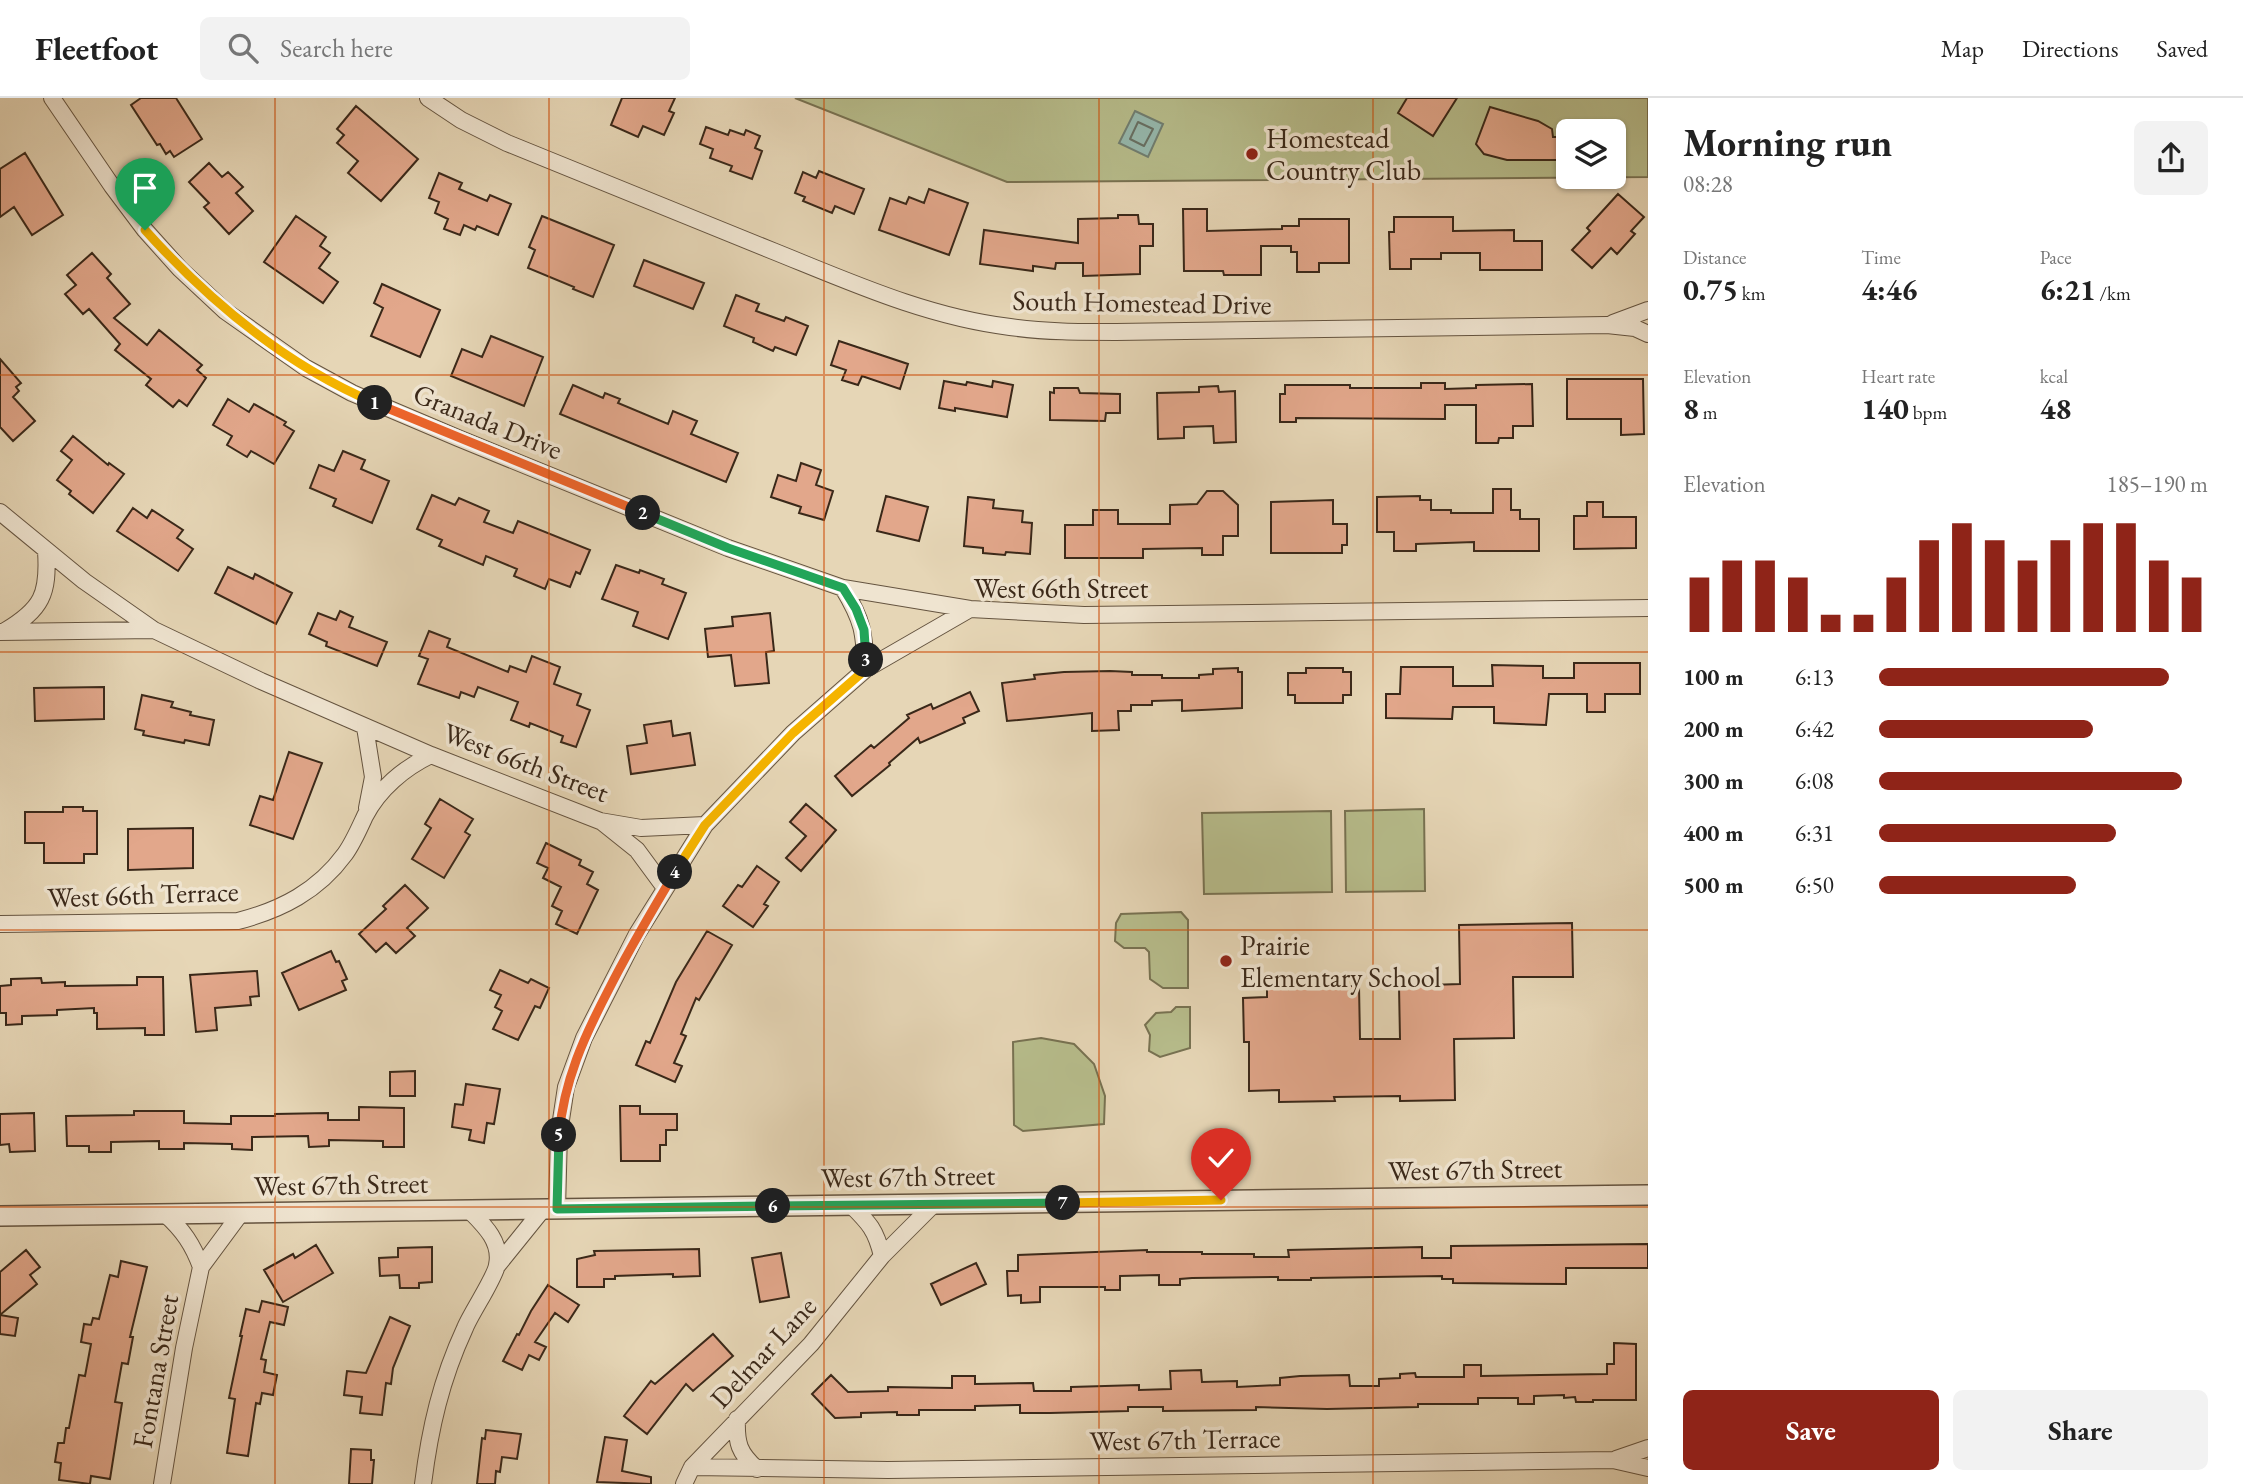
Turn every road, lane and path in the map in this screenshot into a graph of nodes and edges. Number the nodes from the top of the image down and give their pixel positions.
1 (52, 98) edge
2 (428, 98) edge
3 (1648, 310) edge
4 (1608, 325) junction
5 (1648, 334) edge
6 (0, 512) edge
7 (46, 551) junction
8 (843, 588) junction
9 (1648, 608) edge
10 (970, 609) junction
11 (154, 630) junction
12 (2, 632) edge
13 (866, 669) junction
14 (366, 727) junction
15 (430, 755) junction
16 (366, 814) junction
17 (600, 821) junction
18 (705, 825) junction
19 (665, 888) junction
20 (0, 924) edge
21 (1648, 1195) edge
22 (934, 1204) junction
23 (850, 1205) junction
24 (550, 1209) junction
25 (469, 1210) junction
26 (241, 1213) junction
27 (165, 1214) junction
28 (0, 1216) edge
29 (882, 1256) junction
30 (497, 1266) junction
31 (201, 1267) junction
32 (737, 1419) junction
33 (1648, 1448) edge
34 (1613, 1460) junction
35 (692, 1467) junction
36 (1648, 1468) edge
37 (757, 1469) junction
38 (163, 1484) edge
39 (423, 1484) edge
40 (684, 1484) edge

1 - 8 street, Granada Drive
2 - 4 street, South Homestead Drive
3 - 4 street, South Homestead Drive
4 - 5 street, South Homestead Drive
6 - 7 street
7 - 11 street
7 - 12 street, West 66th Street
8 - 10 street, Granada Drive
8 - 13 street
9 - 10 street, West 66th Street
10 - 13 street, West 66th Street
11 - 12 street, West 66th Street
11 - 14 street, West 66th Street
13 - 18 street, West 66th Street
14 - 15 street, West 66th Street
14 - 16 street, West 66th Terrace
15 - 16 street, West 66th Terrace
15 - 17 street, West 66th Street
16 - 20 street, West 66th Terrace
17 - 18 street, West 66th Street
17 - 19 street
18 - 19 street
19 - 24 street
21 - 22 street, West 67th Street
22 - 23 street, West 67th Street
22 - 29 street, Delmar Lane
23 - 24 street, West 67th Street
23 - 29 street
24 - 25 street, West 67th Street
24 - 30 street
25 - 26 street, West 67th Street
25 - 30 street
26 - 27 street, West 67th Street
26 - 31 street, Fontana Street
27 - 28 street, West 67th Street
27 - 31 street, Fontana Street
29 - 32 street, Delmar Lane
30 - 39 street
31 - 38 street, Fontana Street
32 - 35 street, Delmar Lane
32 - 37 street
33 - 34 street, West 67th Terrace
34 - 36 street, West 67th Terrace
34 - 37 street, West 67th Terrace
35 - 37 street, West 67th Terrace
35 - 40 street, Delmar Lane

